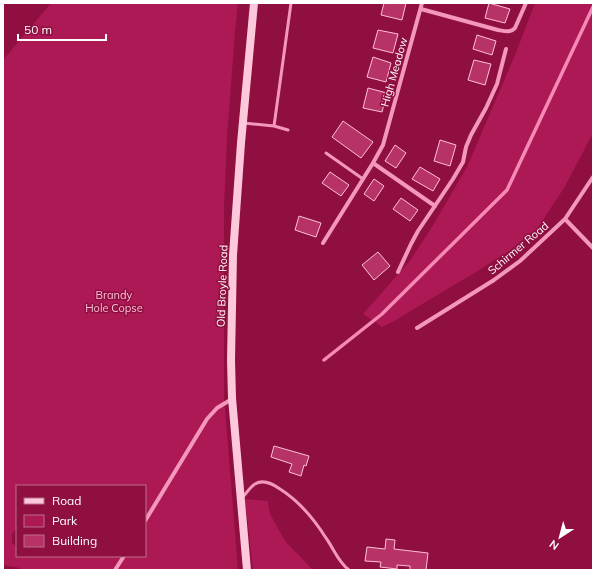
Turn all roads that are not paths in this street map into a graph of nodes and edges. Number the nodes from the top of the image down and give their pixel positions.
1 (254, 3) edge
2 (291, 3) edge
3 (422, 3) edge
4 (526, 3) edge
5 (421, 9) junction
6 (506, 49) dead end
7 (243, 122) junction
8 (274, 126) junction
9 (288, 130) dead end
10 (326, 153) dead end
11 (373, 163) junction
12 (593, 177) edge
13 (363, 179) junction
14 (435, 206) junction
15 (565, 219) junction
16 (323, 243) dead end
17 (593, 248) edge
18 (398, 272) dead end
19 (417, 328) dead end
20 (232, 398) junction
21 (241, 499) junction
22 (146, 519) edge
23 (123, 557) edge
24 (115, 570) edge
25 (247, 570) edge
26 (349, 570) edge

1 - 7 main road, Old Broyle Road
2 - 8 lane
3 - 5 street, High Meadow
4 - 5 street
5 - 11 street, High Meadow
6 - 14 street
7 - 8 lane
7 - 20 main road, Old Broyle Road
8 - 9 lane
10 - 13 lane
11 - 13 street, High Meadow
11 - 14 street
12 - 15 street, Schirmer Road
13 - 16 street, High Meadow
14 - 18 street
15 - 17 street
15 - 19 street, Schirmer Road
20 - 21 main road, Old Broyle Road
20 - 22 street
21 - 25 main road, Old Broyle Road
21 - 26 lane
23 - 24 street

